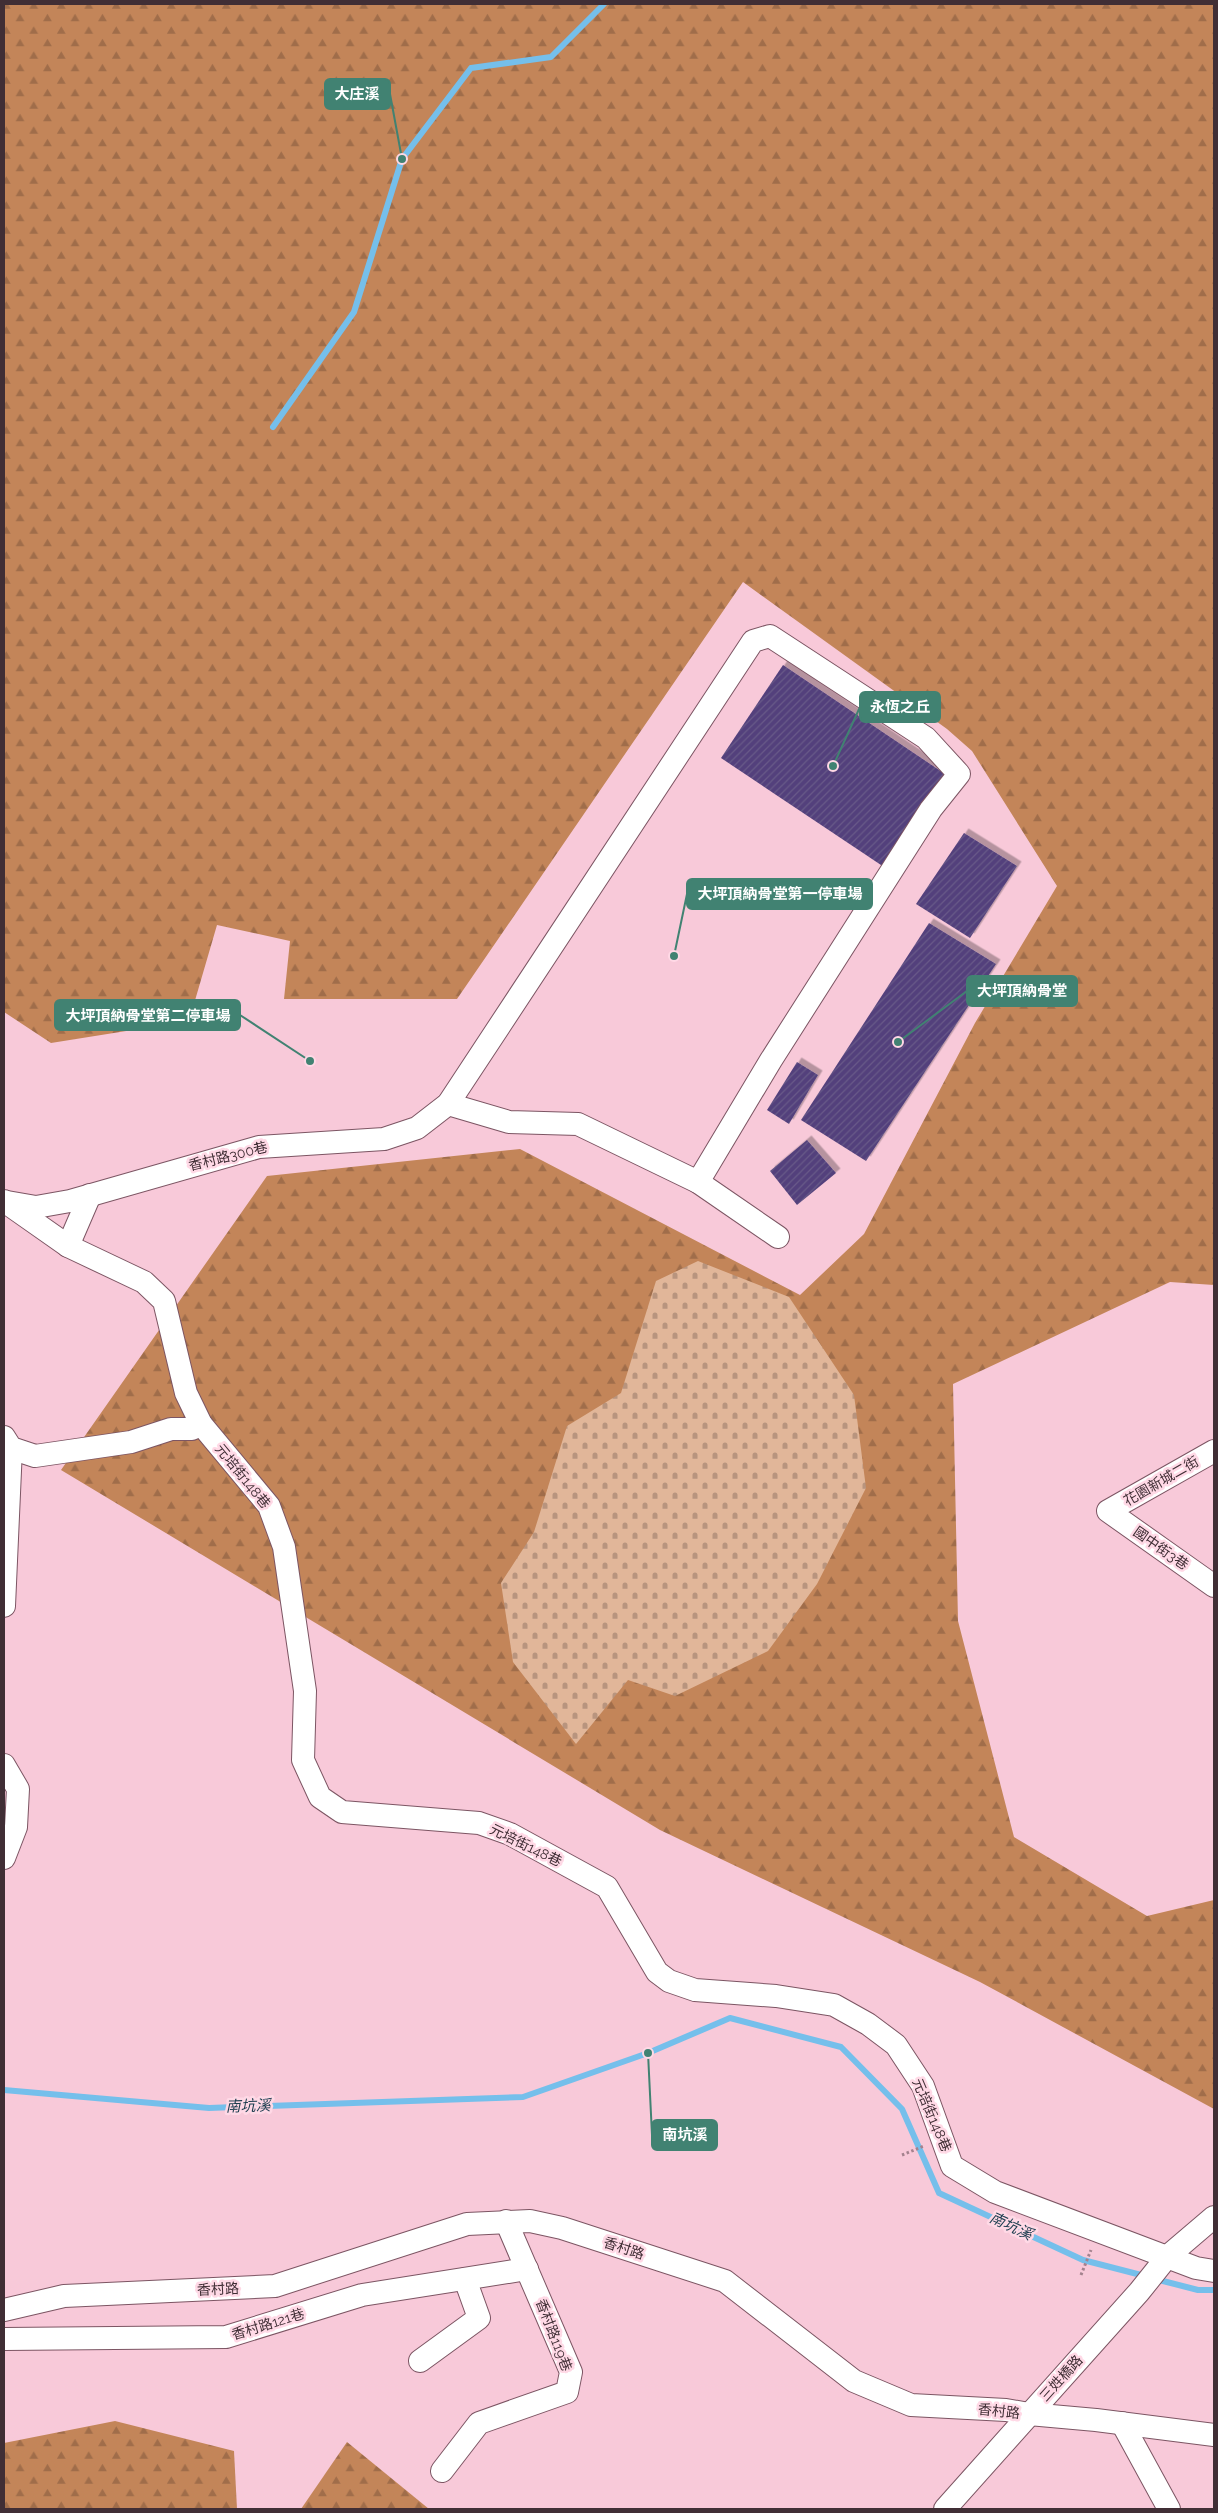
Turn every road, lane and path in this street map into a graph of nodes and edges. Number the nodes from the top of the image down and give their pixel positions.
1 (448, 1104) junction
2 (698, 1182) junction
3 (90, 1195) junction
4 (4, 1201) edge
5 (778, 1237) dead end
6 (68, 1246) junction
7 (201, 1424) junction
8 (7, 1442) edge
9 (1214, 1450) edge
10 (1108, 1511) joint
11 (1214, 1584) edge
12 (4, 1606) edge
13 (4, 1764) edge
14 (4, 1858) edge
15 (932, 2143) dead end
16 (902, 2155) dead end
17 (1214, 2217) edge
18 (506, 2221) junction
19 (1094, 2246) dead end
20 (1167, 2256) junction
21 (527, 2268) junction
22 (1214, 2271) edge
23 (1081, 2275) dead end
24 (465, 2279) junction
25 (4, 2310) edge
26 (4, 2339) edge
27 (420, 2361) dead end
28 (1029, 2414) junction
29 (1122, 2423) junction
30 (1214, 2435) edge
31 (442, 2471) dead end
32 (945, 2509) edge
33 (1169, 2509) edge

1 - 2 street
1 - 2 street, 香村路300巷
1 - 3 street, 香村路300巷
2 - 5 street
3 - 4 street, 香村路300巷
3 - 6 street
4 - 6 street, 元培街148巷
6 - 7 street, 元培街148巷
7 - 8 street
7 - 20 street, 元培街148巷
8 - 12 street
9 - 10 street, 花園新城二街
10 - 11 street, 國中街3巷
13 - 14 street
15 - 16 path
17 - 20 street
18 - 21 street, 香村路119巷
18 - 25 street, 香村路
18 - 28 street, 香村路
19 - 23 path
20 - 22 street, 元培街148巷
20 - 28 street, 三姓橋路
21 - 24 street, 香村路121巷
21 - 31 street, 香村路119巷
24 - 26 street, 香村路121巷
24 - 27 street
28 - 29 street, 香村路
28 - 32 street, 三姓橋路
29 - 30 street, 香村路
29 - 33 street

